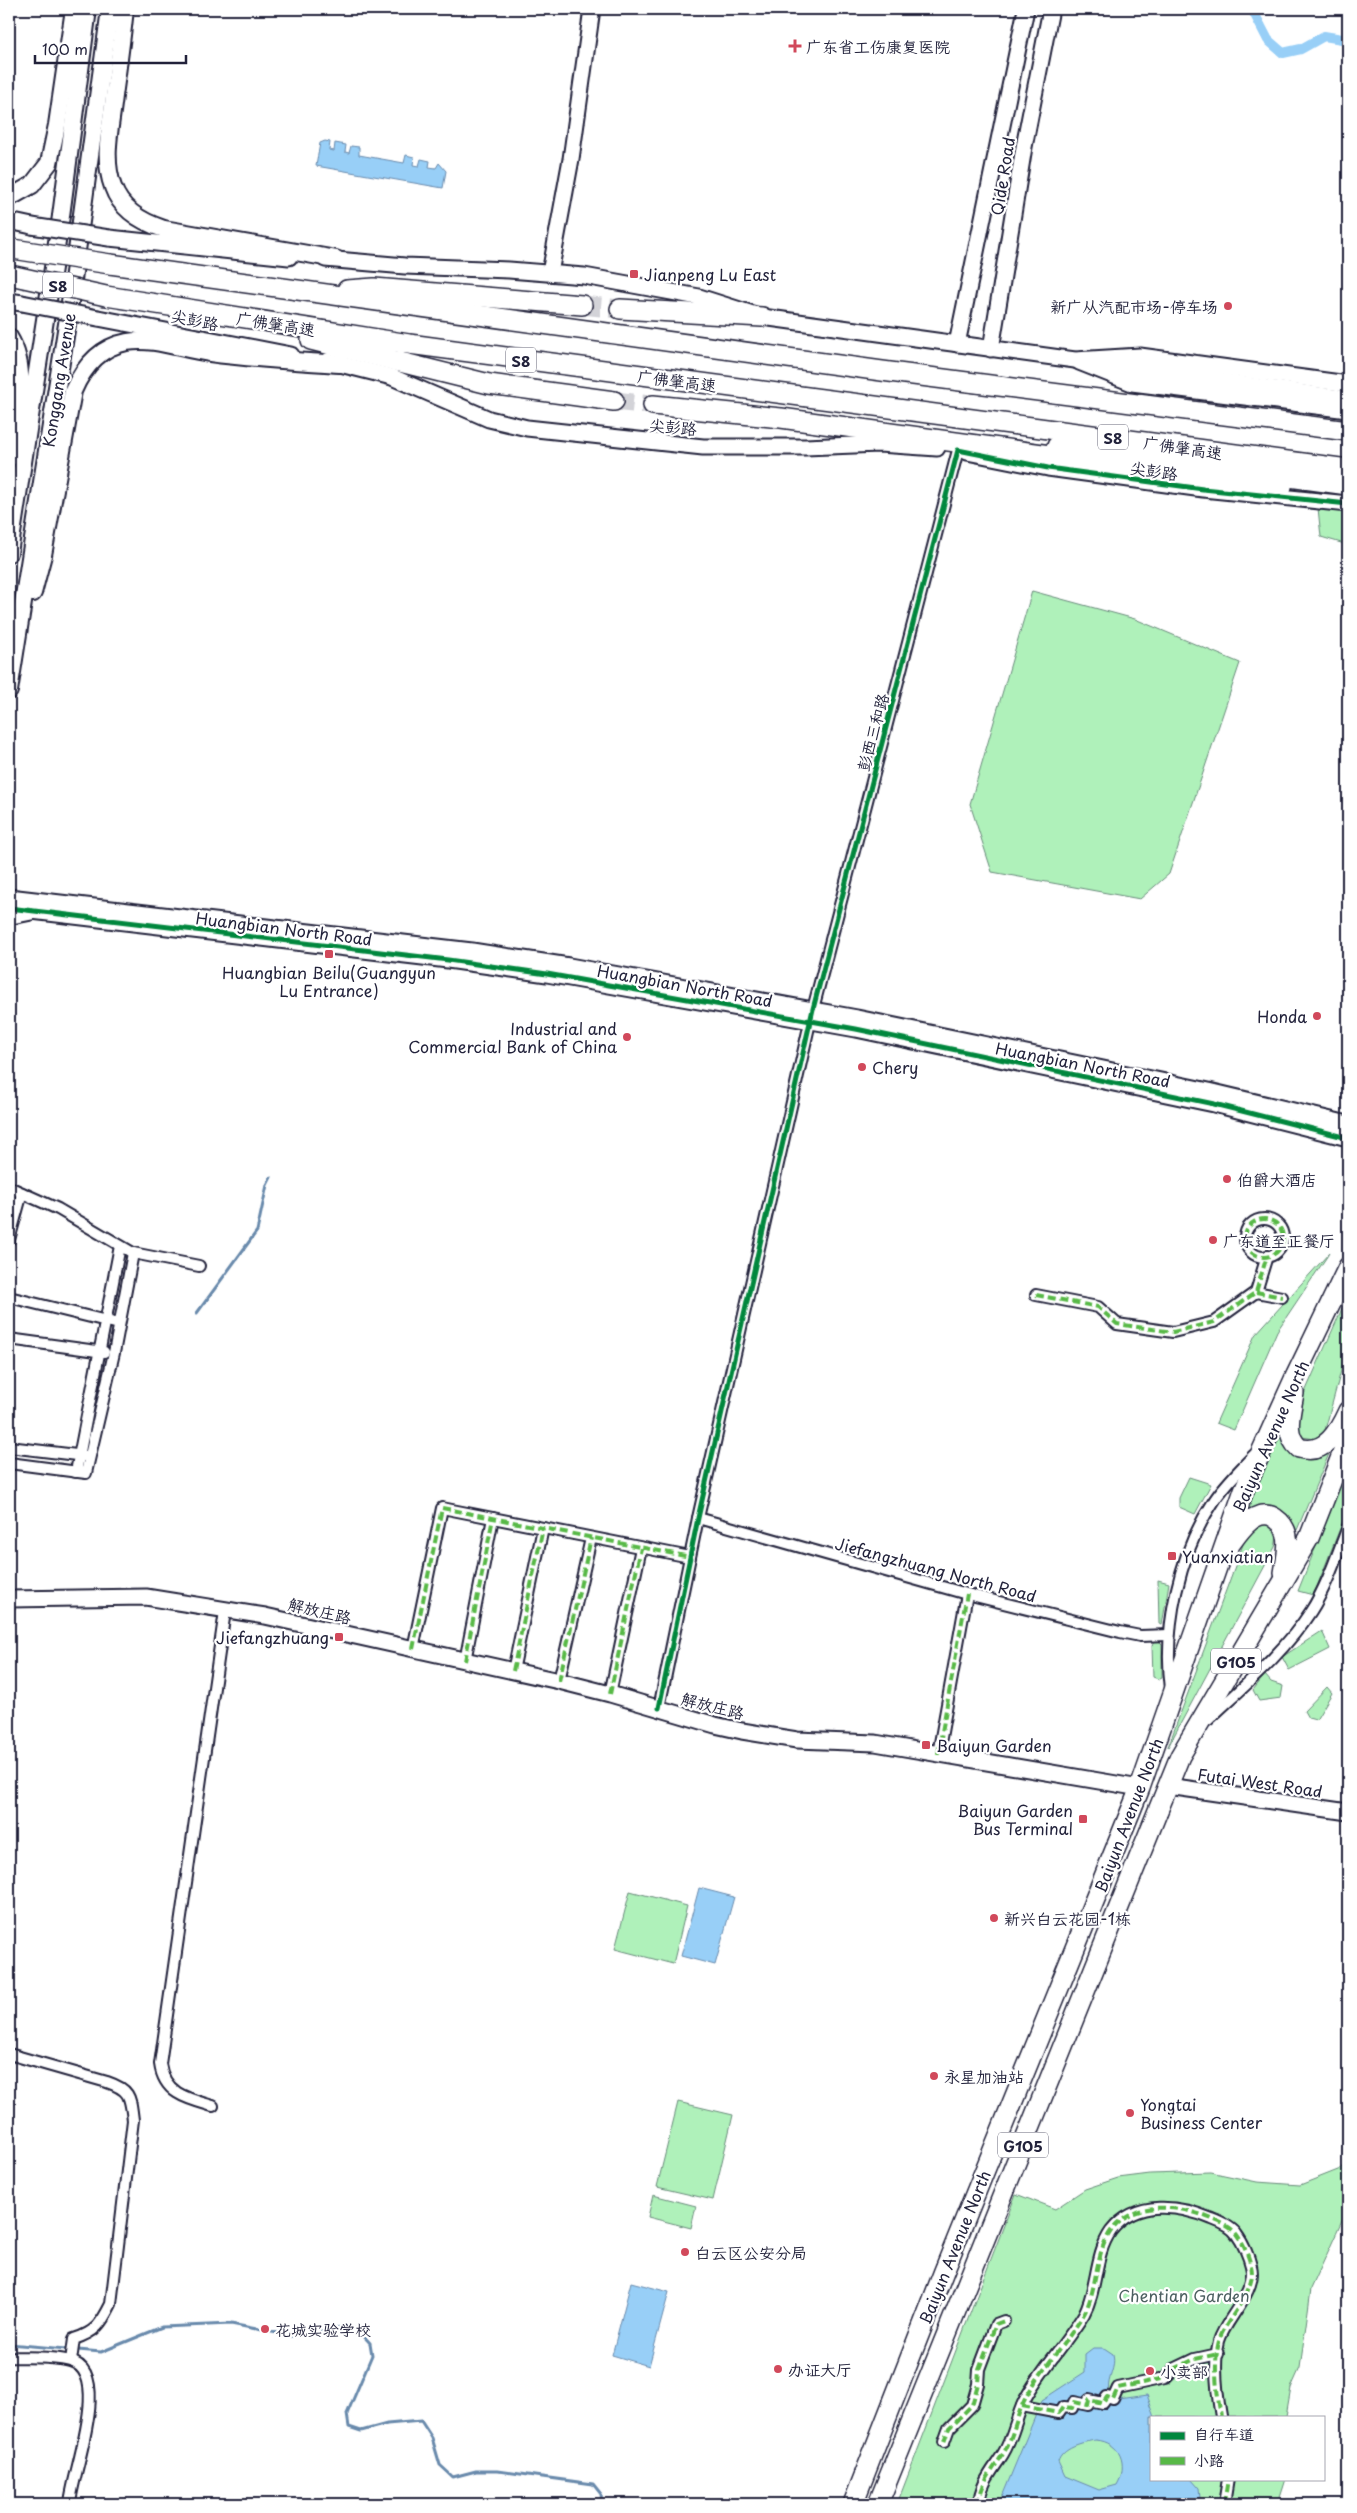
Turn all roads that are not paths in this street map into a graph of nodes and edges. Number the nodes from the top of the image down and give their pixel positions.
1 (74, 9) edge
2 (88, 9) edge
3 (110, 9) edge
4 (125, 9) edge
5 (592, 9) edge
6 (1026, 9) edge
7 (1051, 9) edge
8 (9, 198) edge
9 (9, 221) edge
10 (11, 248) edge
11 (336, 259) junction
12 (550, 273) junction
13 (9, 275) edge
14 (313, 293) junction
15 (15, 302) edge
16 (582, 305) tunnel mouth
17 (164, 306) junction
18 (620, 308) tunnel mouth
19 (762, 317) junction
20 (9, 337) edge
21 (957, 344) junction
22 (991, 349) junction
23 (1075, 360) junction
24 (340, 364) junction
25 (1348, 384) edge
26 (1348, 399) edge
27 (614, 401) tunnel mouth
28 (653, 405) tunnel mouth
29 (1348, 410) edge
30 (1348, 431) edge
31 (936, 439) junction
32 (958, 450) junction
33 (9, 458) edge
34 (1072, 458) junction
35 (1348, 469) edge
36 (1348, 485) edge
37 (1348, 495) edge
38 (1348, 504) edge
39 (9, 553) edge
40 (19, 628) junction
41 (9, 691) edge
42 (9, 897) edge
43 (9, 908) edge
44 (34, 911) junction
45 (9, 916) edge
46 (812, 1014) junction
47 (1348, 1124) edge
48 (1348, 1138) edge
49 (9, 1187) edge
50 (22, 1193) junction
51 (9, 1240) edge
52 (120, 1246) junction
53 (133, 1254) junction
54 (1267, 1256) dead end
55 (199, 1266) dead end
56 (1348, 1267) edge
57 (1256, 1292) junction
58 (1036, 1295) dead end
59 (1282, 1297) dead end
60 (9, 1298) edge
61 (119, 1324) junction
62 (9, 1339) edge
63 (99, 1351) junction
64 (114, 1353) junction
65 (1296, 1375) junction
66 (1348, 1411) edge
67 (1348, 1439) edge
68 (1265, 1443) junction
69 (9, 1447) edge
70 (79, 1456) junction
71 (91, 1457) junction
72 (9, 1463) edge
73 (76, 1472) junction
74 (493, 1518) junction
75 (698, 1518) junction
76 (1348, 1527) edge
77 (543, 1528) junction
78 (591, 1538) junction
79 (641, 1548) junction
80 (690, 1558) junction
81 (1218, 1562) junction
82 (1281, 1586) junction
83 (967, 1594) junction
84 (9, 1600) edge
85 (225, 1611) junction
86 (1168, 1635) junction
87 (413, 1649) junction
88 (465, 1661) junction
89 (513, 1671) junction
90 (559, 1681) junction
91 (610, 1694) junction
92 (1172, 1701) junction
93 (659, 1708) junction
94 (1191, 1736) junction
95 (938, 1754) junction
96 (1168, 1786) junction
97 (1140, 1788) junction
98 (1348, 1812) edge
99 (9, 2054) edge
100 (213, 2106) dead end
101 (1004, 2321) dead end
102 (1218, 2354) junction
103 (9, 2357) edge
104 (71, 2361) junction
105 (1022, 2406) junction
106 (1221, 2416) edge
107 (944, 2442) dead end
108 (1228, 2480) edge
109 (70, 2504) edge
110 (853, 2504) edge
111 (878, 2504) edge
112 (979, 2504) edge
113 (1224, 2504) edge

1 - 8 main road
2 - 39 main road, Konggang Avenue
3 - 40 main road, Konggang Avenue
4 - 11 main road
5 - 12 street
6 - 21 street, Qide Road
7 - 22 street, Qide Road
9 - 11 street, bridge
10 - 14 highway, S8, bridge
11 - 12 street
12 - 19 street
13 - 17 highway, 广佛肇高速 / S8, bridge
14 - 16 highway
14 - 30 highway, S8
15 - 24 street, 尖彭路, bridge
17 - 27 highway
17 - 35 highway, 广佛肇高速 / S8
18 - 19 highway
19 - 21 street
20 - 33 main road
21 - 22 street
22 - 23 street
23 - 25 street
23 - 26 street
23 - 29 street
24 - 32 street, 尖彭路
24 - 40 main road
28 - 31 highway
31 - 34 highway
31 - 36 highway
32 - 34 street
32 - 38 street, 尖彭路
32 - 46 street, 彭西三和路
34 - 37 street
40 - 41 main road, Konggang Avenue
42 - 46 street, Huangbian North Road
43 - 44 street, Huangbian North Road
44 - 45 main road
44 - 46 street, Huangbian North Road
46 - 47 street, Huangbian North Road
46 - 48 street, Huangbian North Road
46 - 75 street, 彭西三和路
49 - 50 street
50 - 51 street
50 - 52 street
52 - 53 street
52 - 63 street
53 - 55 street
53 - 61 street
54 - 57 street
56 - 65 highway, Baiyun Avenue North / G105
57 - 58 street
57 - 59 street
60 - 61 street
61 - 64 street
62 - 63 street
63 - 64 street
63 - 70 street
64 - 71 street
65 - 66 highway
65 - 68 highway, Baiyun Avenue North / G105
67 - 82 highway, Baiyun Avenue North / G105
68 - 81 highway, Baiyun Avenue North / G105
68 - 86 street
69 - 70 street
70 - 71 street
70 - 73 street
71 - 73 street
72 - 73 street
74 - 77 street
74 - 87 street
74 - 88 street
75 - 80 street, 彭西三和路
75 - 83 street, Jiefangzhuang North Road
76 - 94 street
77 - 78 street
77 - 89 street
78 - 79 street
78 - 90 street
79 - 80 street
79 - 91 street
80 - 93 street, 彭西三和路
81 - 82 highway
81 - 92 highway, Baiyun Avenue North / G105
82 - 94 highway, Baiyun Avenue North / G105
83 - 86 street, Jiefangzhuang North Road
83 - 95 street
84 - 85 street, 解放庄路
85 - 87 street, 解放庄路
85 - 100 street
86 - 92 street
87 - 88 street, 解放庄路
88 - 89 street, 解放庄路
89 - 90 street, 解放庄路
90 - 91 street, 解放庄路
91 - 93 street, 解放庄路
92 - 97 highway, Baiyun Avenue North / G105
93 - 95 street, 解放庄路
94 - 96 highway, Baiyun Avenue North / G105
95 - 97 street, 解放庄路
96 - 98 street, Futai West Road
96 - 111 highway, Baiyun Avenue North / G105
97 - 110 highway, Baiyun Avenue North / G105
99 - 104 street
101 - 107 street
102 - 105 street
102 - 105 street
102 - 106 street
103 - 104 street
104 - 109 street
105 - 112 street
108 - 113 street

